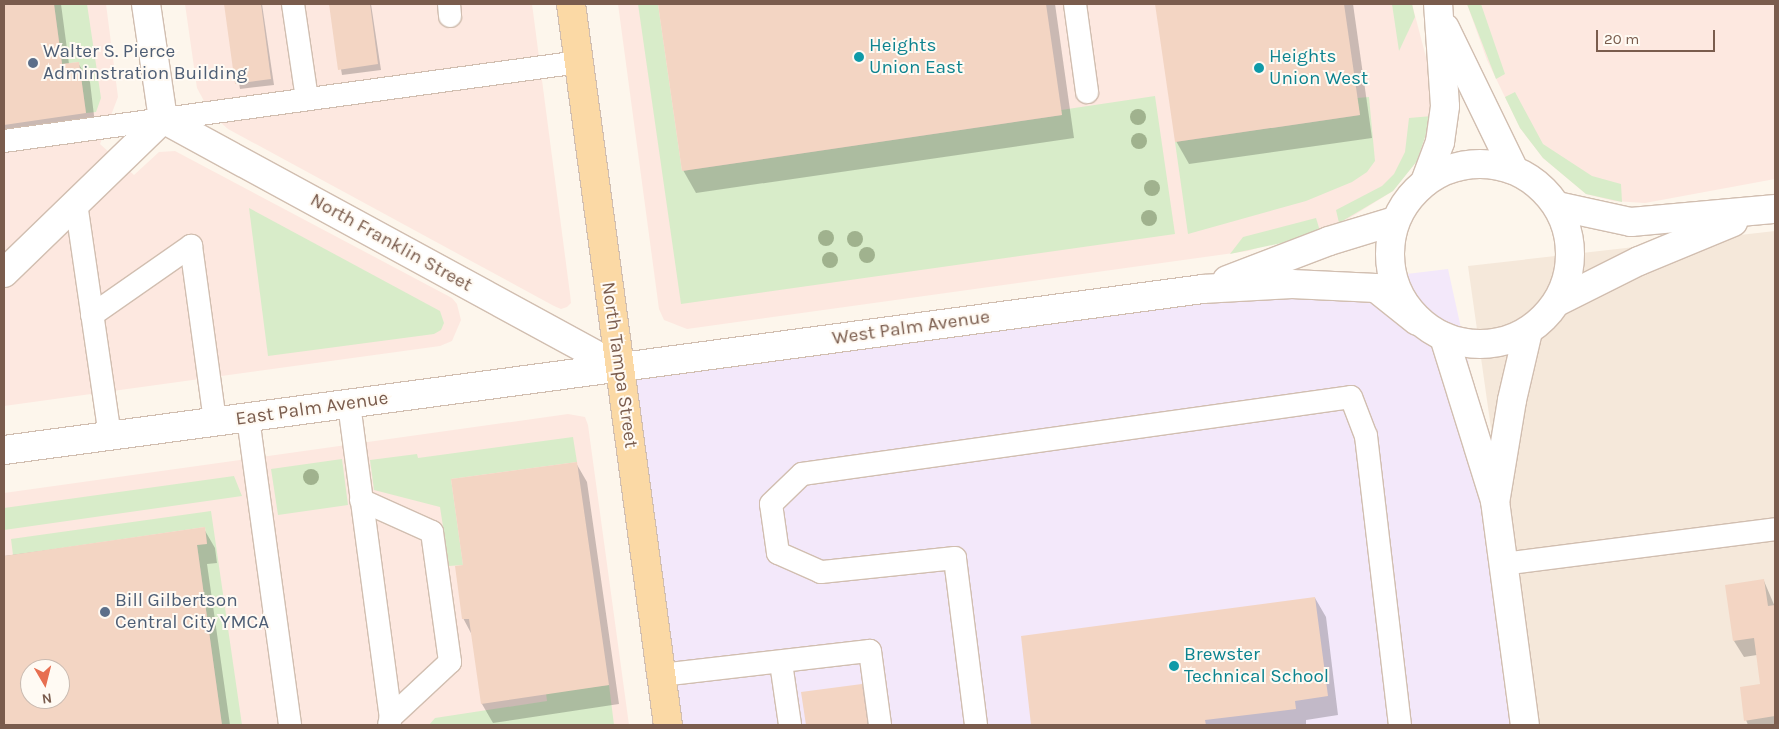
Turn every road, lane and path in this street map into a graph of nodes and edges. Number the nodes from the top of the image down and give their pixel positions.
1 (146, 4) edge
2 (293, 4) edge
3 (571, 4) edge
4 (1074, 4) edge
5 (1438, 10) edge
6 (579, 62) junction
7 (1087, 92) dead end
8 (307, 99) junction
9 (163, 119) junction
10 (4, 141) edge
11 (1514, 170) junction
12 (1425, 182) junction
13 (76, 203) junction
14 (1557, 206) junction
15 (1766, 210) edge
16 (1395, 221) junction
17 (4, 273) edge
18 (1202, 289) junction
19 (1557, 302) junction
20 (92, 315) junction
21 (1418, 321) junction
22 (1528, 331) junction
23 (1444, 337) junction
24 (620, 368) junction
25 (348, 404) junction
26 (248, 418) junction
27 (216, 422) junction
28 (110, 436) junction
29 (4, 450) edge
30 (362, 500) junction
31 (1495, 501) junction
32 (1775, 529) edge
33 (1503, 564) junction
34 (780, 663) junction
35 (661, 675) junction
36 (390, 721) edge
37 (290, 725) edge
38 (668, 725) edge
39 (790, 725) edge
40 (880, 725) edge
41 (976, 725) edge
42 (1400, 725) edge
43 (1525, 725) edge

1 - 9 street
2 - 8 lane
3 - 6 main road, North Tampa Street
4 - 7 lane
5 - 11 street
5 - 12 street
6 - 8 lane
6 - 24 main road, North Tampa Street
8 - 9 lane
9 - 10 lane
9 - 13 street
9 - 24 street, North Franklin Street
11 - 12 street, West Palm Avenue
11 - 14 street, West Palm Avenue
12 - 16 street, West Palm Avenue
13 - 17 street
13 - 20 lane
14 - 15 street
14 - 19 street, West Palm Avenue
15 - 19 street
16 - 18 street, West Palm Avenue
16 - 21 street, West Palm Avenue
18 - 21 street, West Palm Avenue
18 - 24 street, West Palm Avenue
19 - 22 street, West Palm Avenue
20 - 27 lane
20 - 28 lane
21 - 23 street, West Palm Avenue
22 - 23 street, West Palm Avenue
22 - 31 street
23 - 31 street
24 - 25 street, East Palm Avenue
24 - 35 main road, North Tampa Street
25 - 26 street, East Palm Avenue
25 - 30 lane
26 - 27 street, East Palm Avenue
26 - 37 lane
27 - 28 street, East Palm Avenue
28 - 29 street, East Palm Avenue
30 - 36 lane
30 - 36 lane
31 - 33 street
32 - 33 lane
33 - 43 street
34 - 35 lane
34 - 39 lane
34 - 40 lane
35 - 38 main road, North Tampa Street
41 - 42 lane

